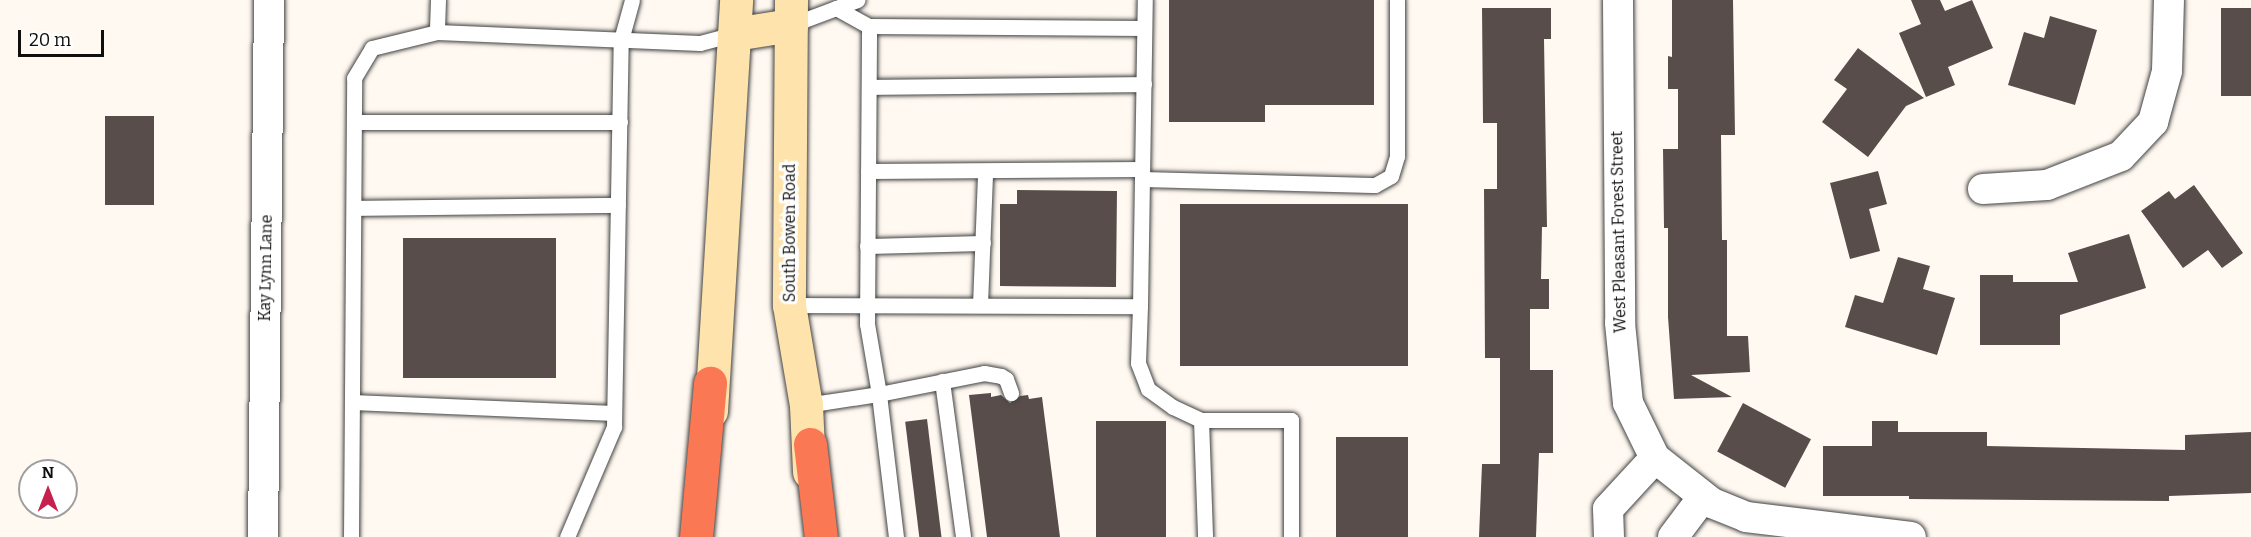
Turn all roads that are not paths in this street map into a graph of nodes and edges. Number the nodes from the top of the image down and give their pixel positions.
1 (269, 0) edge
2 (438, 0) edge
3 (632, 0) edge
4 (736, 0) edge
5 (857, 0) edge
6 (1145, 0) edge
7 (1397, 0) edge
8 (1618, 0) edge
9 (2169, 0) edge
10 (836, 8) junction
11 (791, 13) edge
12 (868, 26) junction
13 (1144, 28) junction
14 (437, 33) junction
15 (734, 34) junction
16 (621, 40) junction
17 (1144, 84) junction
18 (868, 87) junction
19 (354, 122) junction
20 (620, 122) junction
21 (868, 171) junction
22 (985, 172) junction
23 (1142, 174) junction
24 (1983, 189) dead end
25 (618, 205) junction
26 (354, 208) junction
27 (983, 243) junction
28 (867, 246) junction
29 (789, 305) junction
30 (867, 305) junction
31 (980, 305) junction
32 (1140, 306) junction
33 (942, 381) junction
34 (711, 383) junction
35 (1011, 393) dead end
36 (879, 394) junction
37 (352, 402) junction
38 (806, 405) junction
39 (614, 413) junction
40 (1201, 420) junction
41 (810, 444) junction
42 (1654, 458) junction
43 (1704, 497) junction
44 (263, 537) edge
45 (351, 537) edge
46 (567, 537) edge
47 (696, 537) edge
48 (712, 537) edge
49 (809, 537) edge
50 (821, 537) edge
51 (896, 537) edge
52 (963, 537) edge
53 (1205, 537) edge
54 (1291, 537) edge
55 (1609, 537) edge
56 (1673, 537) edge
57 (1911, 537) edge

1 - 44 street, Kay Lynn Lane
2 - 14 lane
3 - 16 lane
4 - 15 main road
5 - 10 lane
6 - 13 lane
7 - 23 lane
8 - 42 street, West Pleasant Forest Street
9 - 24 street
10 - 11 lane
10 - 12 lane
11 - 15 main road
11 - 29 main road, South Bowen Road
12 - 13 lane
12 - 18 lane
13 - 17 lane
14 - 16 lane
14 - 19 lane
15 - 16 lane
15 - 34 main road
16 - 20 lane
17 - 18 lane
17 - 23 lane
18 - 21 lane
19 - 20 lane
19 - 26 lane
20 - 25 lane
21 - 22 lane
21 - 28 lane
22 - 23 lane
22 - 27 lane
23 - 32 lane
25 - 26 lane
25 - 39 lane
26 - 37 lane
27 - 28 lane
27 - 31 lane
28 - 30 lane
29 - 30 lane
29 - 38 main road, South Bowen Road
30 - 31 lane
30 - 36 lane
31 - 32 lane
32 - 40 lane
33 - 35 lane
33 - 36 lane
33 - 52 lane
34 - 47 highway
34 - 48 main road
36 - 38 lane
36 - 51 lane
37 - 39 lane
37 - 45 lane
38 - 41 main road, South Bowen Road
39 - 46 lane
40 - 53 lane
40 - 54 lane
41 - 49 main road, South Bowen Road
41 - 50 highway
42 - 43 street
42 - 55 street
43 - 56 street
43 - 57 street

